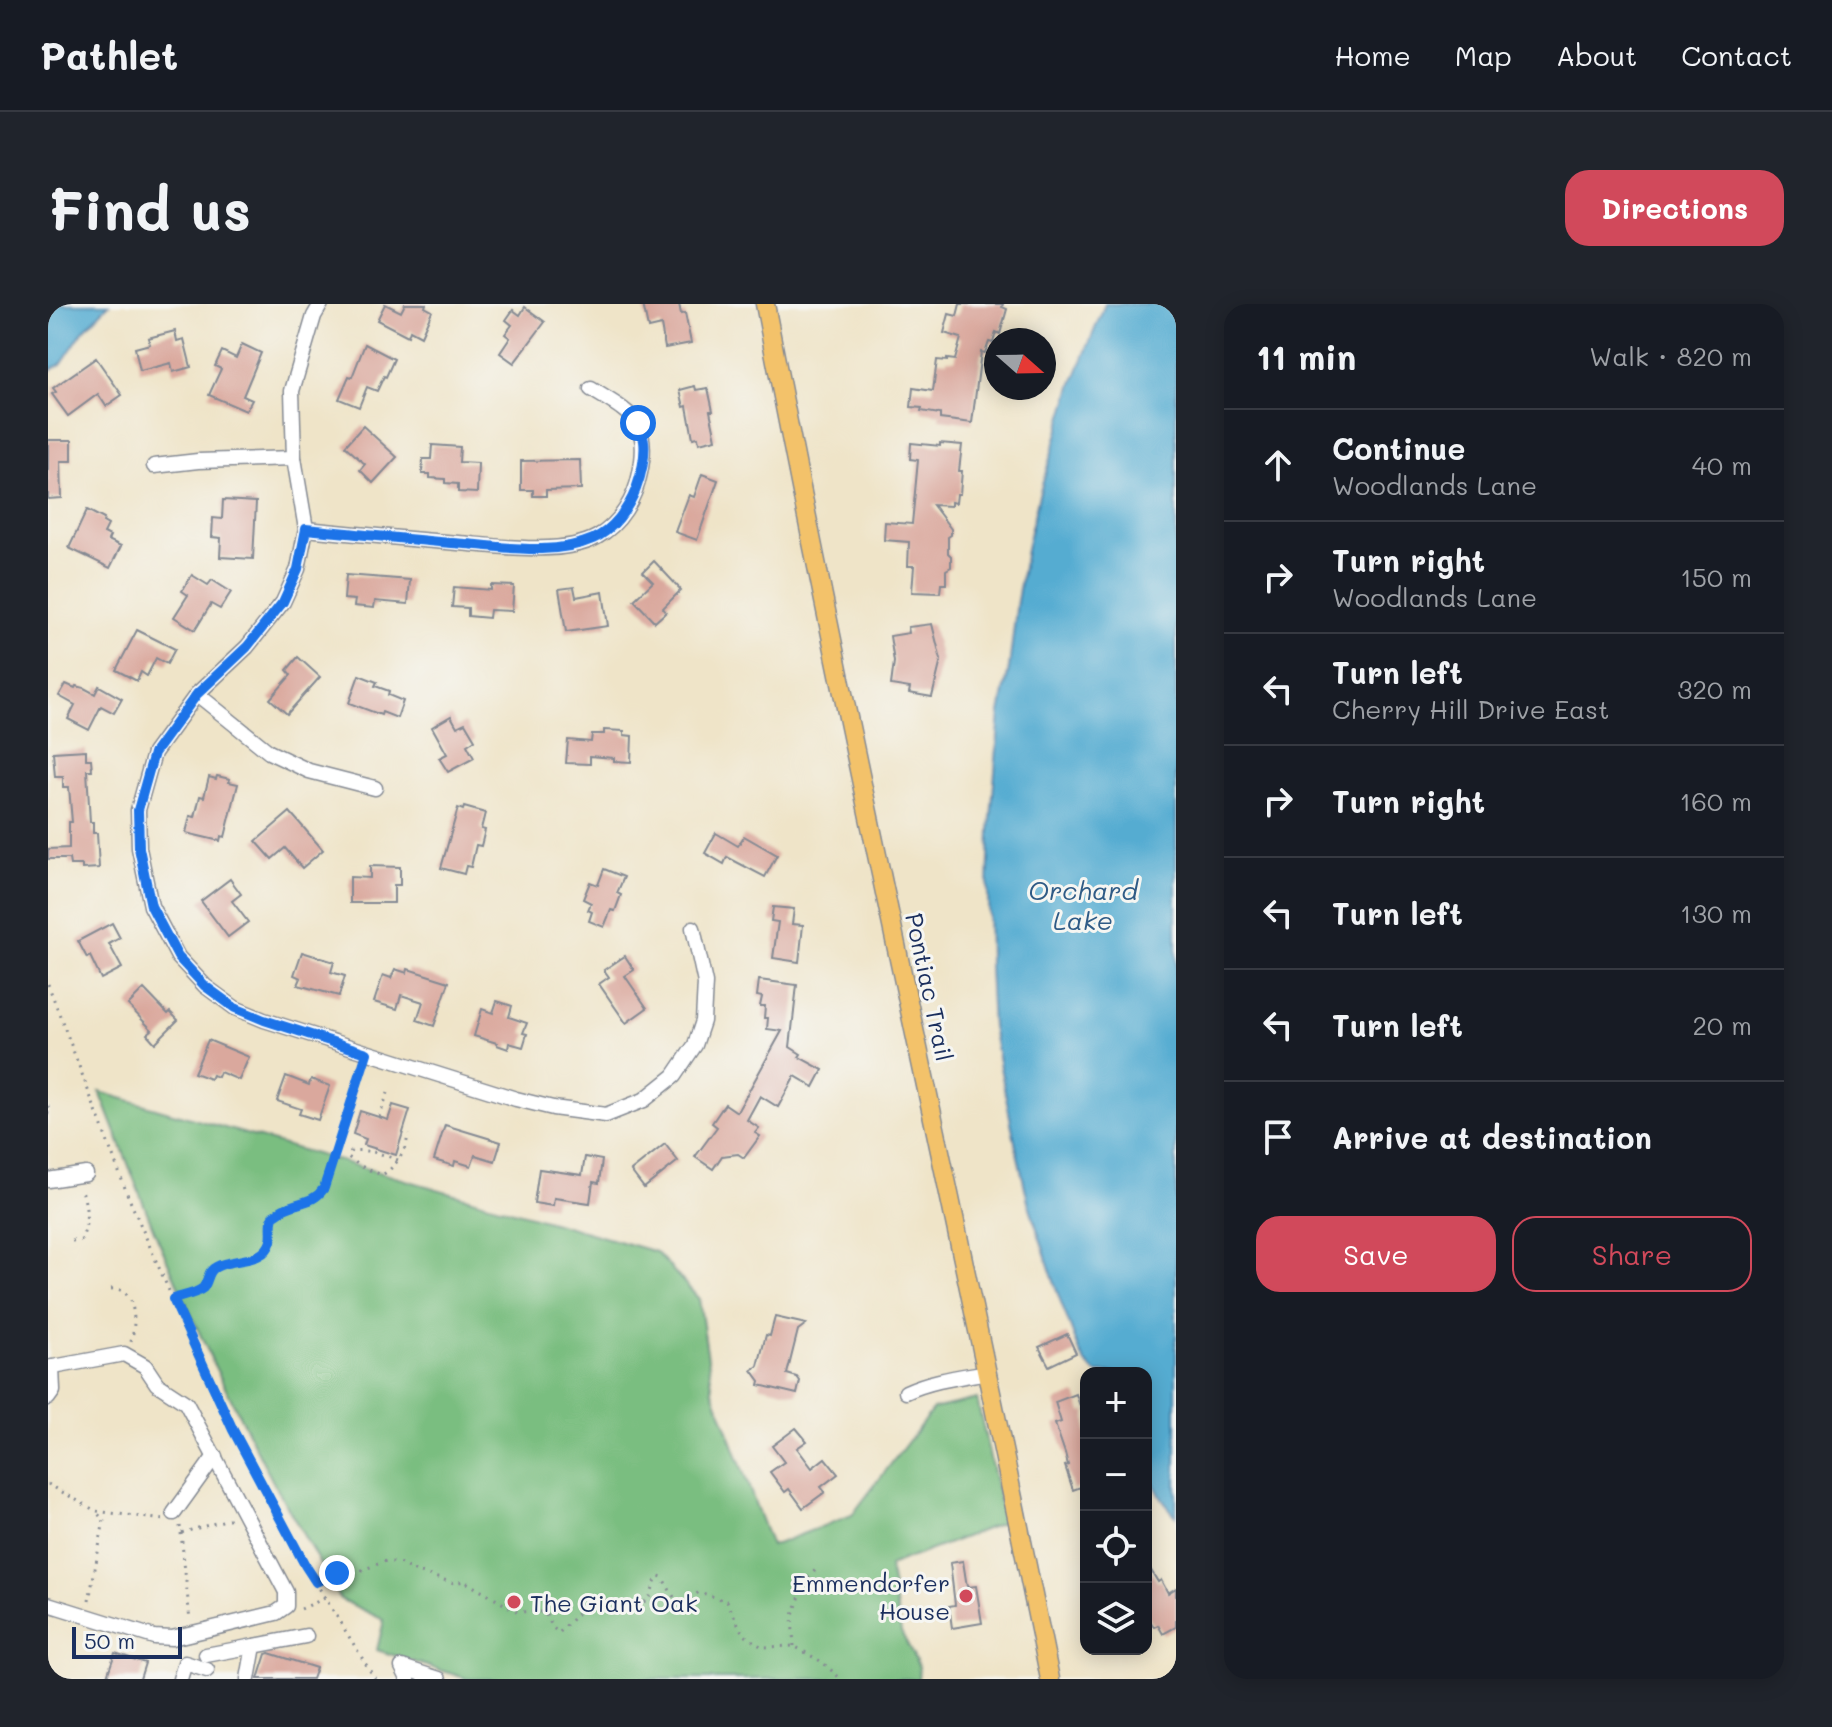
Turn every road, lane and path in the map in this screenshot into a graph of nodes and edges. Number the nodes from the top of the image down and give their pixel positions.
1 (321, 304) edge
2 (765, 304) edge
3 (591, 389) dead end
4 (294, 458) junction
5 (154, 466) dead end
6 (306, 529) junction
7 (197, 694) junction
8 (375, 788) dead end
9 (693, 928) dead end
10 (48, 984) edge
11 (367, 1053) junction
12 (388, 1093) dead end
13 (48, 1106) edge
14 (48, 1113) edge
15 (379, 1117) dead end
16 (408, 1134) dead end
17 (398, 1160) junction
18 (82, 1174) joint
19 (48, 1180) edge
20 (72, 1241) dead end
21 (111, 1289) dead end
22 (173, 1299) junction
23 (124, 1354) junction
24 (50, 1368) edge
25 (988, 1372) junction
26 (906, 1392) dead end
27 (48, 1398) edge
28 (215, 1456) junction
29 (48, 1484) edge
30 (96, 1511) junction
31 (244, 1514) junction
32 (173, 1519) junction
33 (181, 1533) junction
34 (817, 1568) dead end
35 (316, 1582) junction
36 (325, 1598) junction
37 (48, 1604) edge
38 (281, 1611) junction
39 (86, 1616) junction
40 (191, 1634) junction
41 (306, 1636) dead end
42 (254, 1646) junction
43 (794, 1646) junction
44 (180, 1679) edge
45 (248, 1679) edge
46 (375, 1679) edge
47 (408, 1679) edge
48 (439, 1679) edge
49 (841, 1679) edge
50 (1050, 1679) edge

1 - 4 street
2 - 25 main road, Pontiac Trail
3 - 6 street
4 - 5 street
4 - 6 street
6 - 7 street
7 - 8 street
7 - 11 street
9 - 11 street
10 - 22 path
11 - 22 path
12 - 15 path
13 - 14 path
16 - 17 path
17 - 17 path
18 - 19 street
18 - 20 path
21 - 23 path
22 - 35 path
23 - 24 street
23 - 28 street
24 - 27 street
25 - 26 street
25 - 50 main road, Pontiac Trail
28 - 31 street
28 - 32 street
29 - 30 path
30 - 32 path
30 - 39 path
31 - 33 path
31 - 38 street
32 - 33 path
33 - 40 path
34 - 43 path
35 - 36 path
35 - 43 path
36 - 38 path
36 - 46 path
37 - 39 street
38 - 40 street
39 - 40 street
41 - 42 street
42 - 44 street
42 - 45 street
43 - 49 path
47 - 48 street

